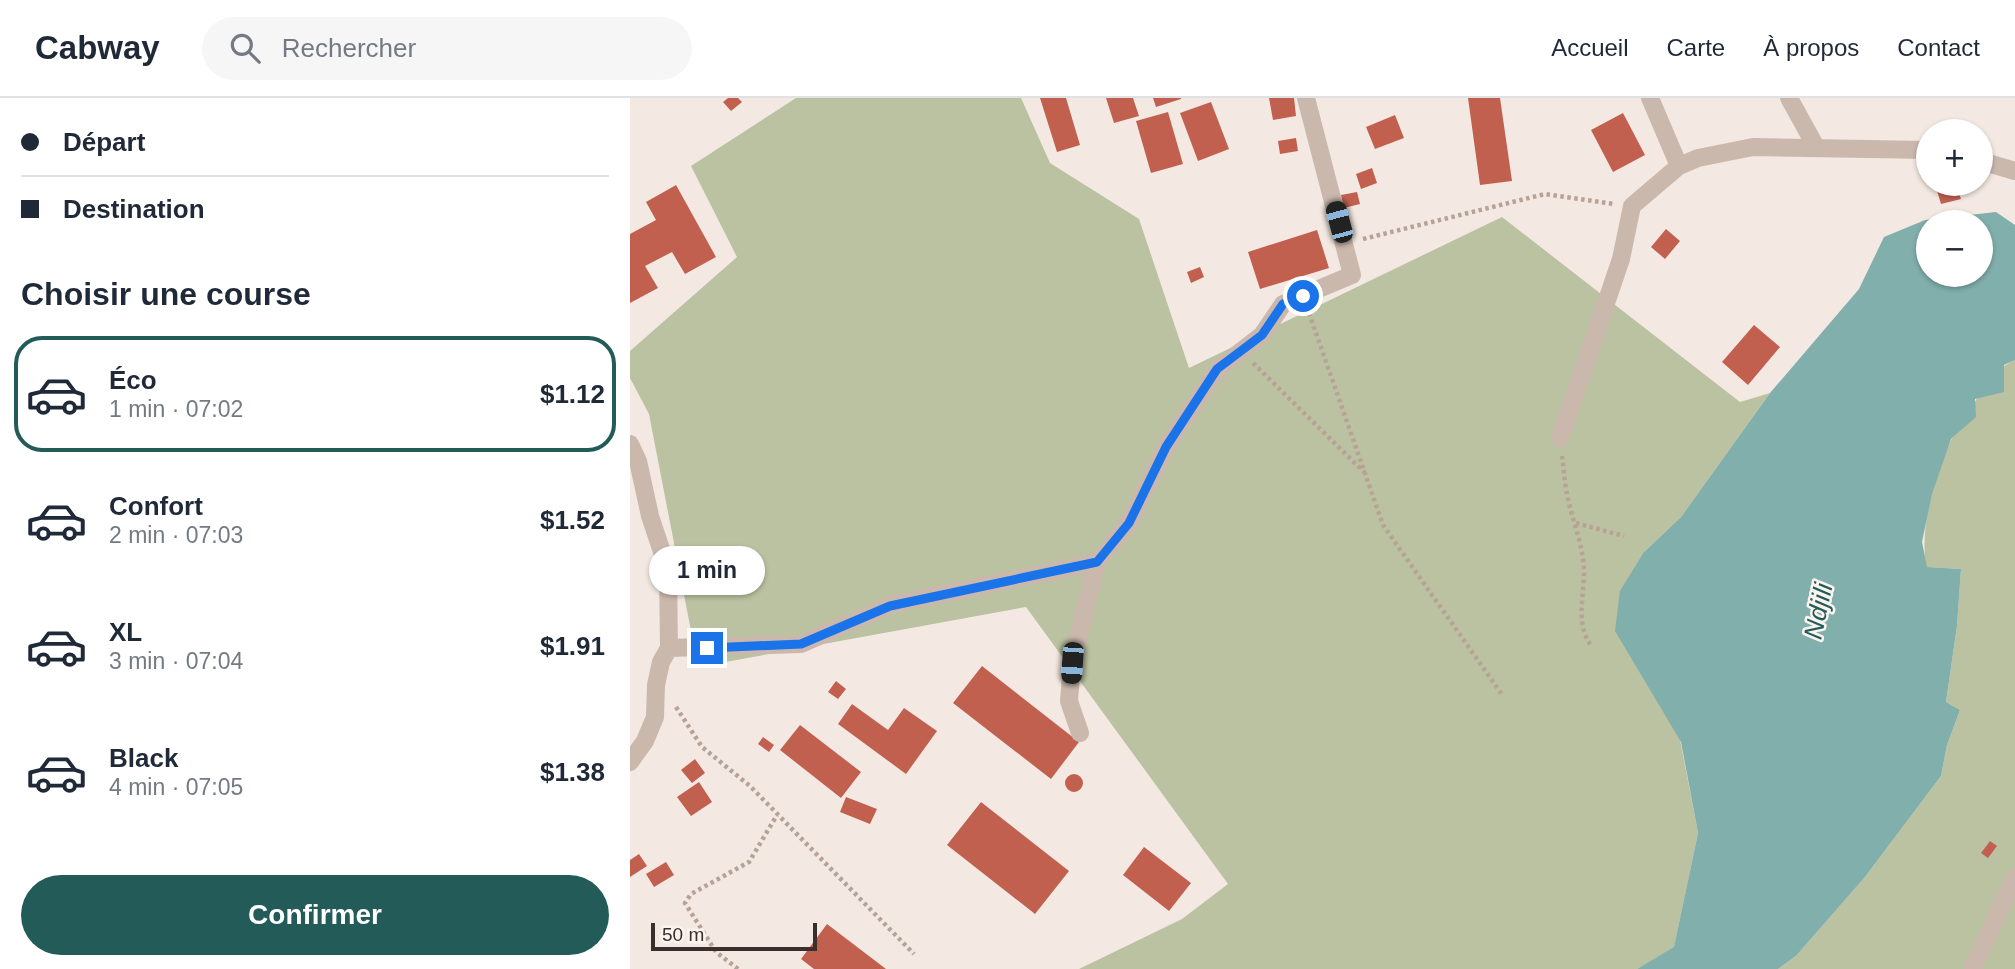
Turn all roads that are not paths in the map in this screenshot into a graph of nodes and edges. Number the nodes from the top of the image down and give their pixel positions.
1 (1306, 98) edge
2 (1650, 98) edge
3 (1789, 98) edge
4 (1816, 147) junction
5 (1916, 150) edge
6 (1993, 165) edge
7 (1679, 166) junction
8 (2015, 171) edge
9 (1560, 438) road end
10 (630, 444) edge
11 (1097, 562) junction
12 (669, 648) junction
13 (1080, 733) dead end
14 (630, 762) edge
15 (2015, 877) edge
16 (1972, 969) edge

1 - 11 street
2 - 7 street
3 - 4 street
4 - 5 street
4 - 7 street
6 - 8 street
7 - 9 street
10 - 12 street
11 - 12 street
11 - 13 street
12 - 14 street
15 - 16 street

